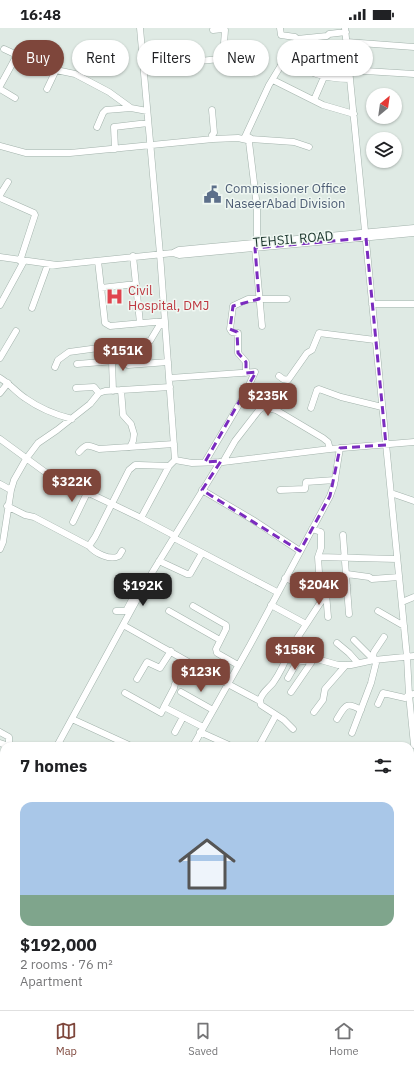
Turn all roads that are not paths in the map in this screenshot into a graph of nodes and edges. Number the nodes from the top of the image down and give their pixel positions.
1 (140, 28) edge
2 (280, 28) edge
3 (213, 30) dead end
4 (345, 30) edge
5 (297, 39) joint
6 (141, 40) edge
7 (224, 40) edge
8 (347, 40) edge
9 (373, 44) edge
10 (414, 47) edge
11 (4, 48) dead end
12 (12, 52) edge
13 (12, 65) edge
14 (373, 71) edge
15 (64, 72) edge
16 (277, 72) edge
17 (414, 74) edge
18 (53, 76) edge
19 (145, 76) edge
20 (350, 76) edge
21 (324, 77) joint
22 (350, 79) junction
23 (273, 80) junction
24 (0, 88) edge
25 (47, 89) dead end
26 (15, 98) dead end
27 (314, 100) junction
28 (132, 108) junction
29 (212, 110) dead end
30 (147, 111) junction
31 (354, 114) junction
32 (148, 123) junction
33 (97, 127) dead end
34 (245, 137) junction
35 (213, 139) junction
36 (0, 146) edge
37 (150, 146) junction
38 (309, 147) dead end
39 (115, 149) junction
40 (8, 182) dead end
41 (0, 197) edge
42 (414, 228) edge
43 (414, 234) edge
44 (366, 235) junction
45 (255, 246) junction
46 (160, 254) junction
47 (133, 256) junction
48 (0, 257) edge
49 (22, 261) junction
50 (98, 261) junction
51 (48, 264) junction
52 (136, 284) junction
53 (101, 288) junction
54 (3, 293) edge
55 (259, 299) junction
56 (287, 299) dead end
57 (372, 304) junction
58 (414, 304) edge
59 (0, 305) edge
60 (32, 308) dead end
61 (165, 322) junction
62 (140, 323) junction
63 (262, 326) dead end
64 (16, 330) dead end
65 (375, 340) junction
66 (0, 358) edge
67 (112, 361) junction
68 (168, 362) junction
69 (77, 364) dead end
70 (55, 367) dead end
71 (246, 373) junction
72 (279, 376) dead end
73 (0, 378) edge
74 (170, 378) junction
75 (8, 382) junction
76 (170, 387) junction
77 (76, 388) dead end
78 (121, 390) junction
79 (113, 391) junction
80 (0, 393) edge
81 (99, 393) junction
82 (382, 407) junction
83 (311, 408) dead end
84 (72, 418) junction
85 (0, 439) edge
86 (414, 442) edge
87 (174, 444) junction
88 (386, 445) junction
89 (130, 447) junction
90 (340, 448) junction
91 (330, 449) junction
92 (79, 452) dead end
93 (26, 459) junction
94 (175, 460) junction
95 (205, 462) junction
96 (221, 462) junction
97 (169, 466) junction
98 (335, 480) junction
99 (67, 482) junction
100 (0, 484) edge
101 (11, 490) junction
102 (202, 490) junction
103 (280, 490) dead end
104 (61, 491) dead end
105 (87, 492) junction
106 (390, 493) junction
107 (414, 501) edge
108 (112, 504) junction
109 (7, 506) junction
110 (141, 518) junction
111 (73, 522) dead end
112 (312, 529) junction
113 (2, 531) edge
114 (343, 535) dead end
115 (174, 537) junction
116 (89, 546) junction
117 (0, 549) edge
118 (122, 551) dead end
119 (300, 551) junction
120 (202, 552) junction
121 (318, 557) junction
122 (345, 557) junction
123 (397, 559) junction
124 (159, 561) junction
125 (347, 574) junction
126 (399, 577) junction
127 (285, 578) junction
128 (347, 585) junction
129 (145, 586) junction
130 (317, 591) junction
131 (278, 592) junction
132 (326, 594) junction
133 (414, 597) edge
134 (402, 602) junction
135 (271, 605) junction
136 (193, 606) dead end
137 (116, 611) dead end
138 (169, 611) dead end
139 (378, 611) dead end
140 (349, 614) dead end
141 (328, 617) dead end
142 (306, 624) junction
143 (123, 625) junction
144 (404, 626) junction
145 (384, 638) dead end
146 (220, 640) junction
147 (354, 640) dead end
148 (338, 643) dead end
149 (171, 652) junction
150 (414, 656) edge
151 (407, 657) junction
152 (286, 659) junction
153 (313, 660) junction
154 (374, 660) junction
155 (297, 662) junction
156 (358, 663) junction
157 (238, 665) junction
158 (346, 665) junction
159 (288, 678) dead end
160 (137, 679) dead end
161 (228, 683) junction
162 (175, 684) dead end
163 (181, 692) dead end
164 (291, 692) dead end
165 (125, 693) dead end
166 (412, 695) edge
167 (260, 700) junction
168 (378, 704) dead end
169 (164, 707) junction
170 (213, 710) junction
171 (361, 710) junction
172 (314, 712) dead end
173 (276, 715) junction
174 (182, 717) junction
175 (72, 719) junction
176 (338, 719) dead end
177 (293, 728) dead end
178 (202, 730) junction
179 (0, 732) edge
180 (175, 732) dead end
181 (352, 733) dead end
182 (413, 733) edge
183 (9, 742) edge
184 (59, 742) edge
185 (123, 742) edge
186 (195, 742) edge
187 (224, 742) edge
188 (261, 742) edge

1 - 6 street
2 - 5 street
3 - 7 street
4 - 5 street
4 - 8 street
9 - 10 street
11 - 12 street
13 - 24 street
14 - 17 street
15 - 28 street
16 - 23 street
18 - 25 street
19 - 30 street
20 - 22 street
21 - 22 street
21 - 27 street
22 - 31 street
23 - 27 street
23 - 34 street
24 - 26 street
27 - 31 street
28 - 30 street
28 - 33 street
29 - 35 street
30 - 32 street
31 - 44 street
32 - 37 street
32 - 39 street
34 - 35 street
34 - 38 street
34 - 45 street
35 - 37 street
36 - 39 street
37 - 39 street
37 - 46 street
40 - 41 street
41 - 49 street
42 - 44 street
43 - 44 street
44 - 45 street
44 - 57 street
45 - 46 street
45 - 55 street
46 - 47 street
46 - 61 street
47 - 50 street
47 - 52 street
48 - 49 street
49 - 51 street
49 - 54 street
50 - 51 street
50 - 53 street
51 - 60 street
52 - 53 street
52 - 62 street
53 - 62 street
54 - 59 street
55 - 56 street
55 - 63 street
55 - 71 street
57 - 58 street
57 - 65 street
61 - 62 street
61 - 68 street
61 - 70 street
64 - 66 street
65 - 72 street
65 - 82 street
67 - 68 street
67 - 69 street
67 - 79 street
68 - 74 street
71 - 74 street
71 - 95 street
73 - 75 street
74 - 76 street
75 - 80 street
75 - 84 street
76 - 78 street
76 - 87 street
77 - 81 street
78 - 79 street
78 - 89 street
79 - 81 street
81 - 84 street
82 - 83 street
82 - 88 street
84 - 93 street
85 - 93 street
86 - 88 street
87 - 89 street
87 - 94 street
88 - 90 street
88 - 106 street
89 - 92 street
90 - 91 street
90 - 98 street
91 - 96 street
91 - 96 street
93 - 99 street
93 - 101 street
94 - 95 street
94 - 97 street
95 - 96 street
96 - 102 street
97 - 108 street
97 - 110 street
98 - 103 street
98 - 112 street
99 - 104 street
99 - 105 street
100 - 101 street
101 - 109 street
102 - 115 street
102 - 119 street
105 - 108 street
105 - 111 street
106 - 107 street
106 - 123 street
108 - 110 street
108 - 116 street
109 - 113 street
109 - 116 street
110 - 115 street
112 - 119 street
112 - 121 street
113 - 117 street
114 - 122 street
115 - 120 street
115 - 124 street
116 - 118 street
119 - 127 street
120 - 124 street
120 - 131 street
121 - 122 street
121 - 130 street
122 - 123 street
122 - 125 street
123 - 126 street
124 - 129 street
125 - 126 street
125 - 128 street
126 - 134 street
127 - 130 street
127 - 131 street
128 - 132 street
128 - 140 street
129 - 137 street
129 - 143 street
130 - 132 street
131 - 135 street
132 - 141 street
132 - 142 street
133 - 134 street
134 - 144 street
135 - 142 street
135 - 157 street
136 - 146 street
138 - 146 street
139 - 144 street
142 - 152 street
143 - 149 street
143 - 175 street
144 - 151 street
145 - 154 street
146 - 157 street
147 - 154 street
148 - 156 street
149 - 160 street
149 - 161 street
150 - 151 street
151 - 154 street
151 - 166 street
152 - 155 street
152 - 167 street
153 - 155 street
153 - 158 street
153 - 164 street
154 - 156 street
154 - 171 street
155 - 159 street
156 - 158 street
157 - 161 street
158 - 172 street
161 - 167 street
161 - 170 street
162 - 169 street
163 - 170 street
165 - 169 street
166 - 168 street
166 - 182 street
167 - 173 street
169 - 174 street
170 - 178 street
171 - 176 street
171 - 181 street
173 - 177 street
173 - 188 street
174 - 178 street
174 - 180 street
175 - 184 street
175 - 185 street
178 - 186 street
178 - 187 street
179 - 183 street

